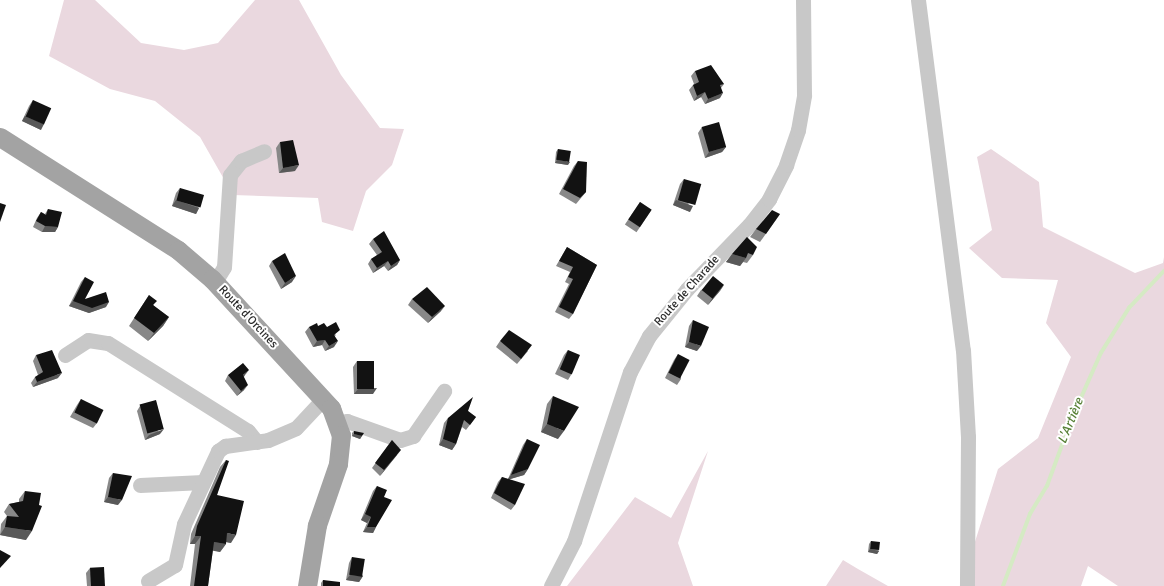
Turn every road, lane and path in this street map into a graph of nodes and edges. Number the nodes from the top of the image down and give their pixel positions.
1 (803, 0) edge
2 (918, 0) edge
3 (0, 137) edge
4 (264, 151) dead end
5 (215, 282) junction
6 (66, 355) dead end
7 (444, 391) dead end
8 (324, 398) junction
9 (338, 423) junction
10 (257, 442) junction
11 (203, 482) junction
12 (140, 485) dead end
13 (148, 581) dead end
14 (307, 586) edge
15 (550, 586) edge
16 (967, 586) edge

1 - 15 street, Route de Charade
2 - 16 street
3 - 5 main road, Route d'Orcines
4 - 5 street
5 - 8 main road, Route d'Orcines
6 - 10 street
7 - 9 street
8 - 9 main road, Route d'Orcines
8 - 10 street
9 - 14 main road, Route d'Orcines
10 - 11 street
11 - 12 street
11 - 13 street

